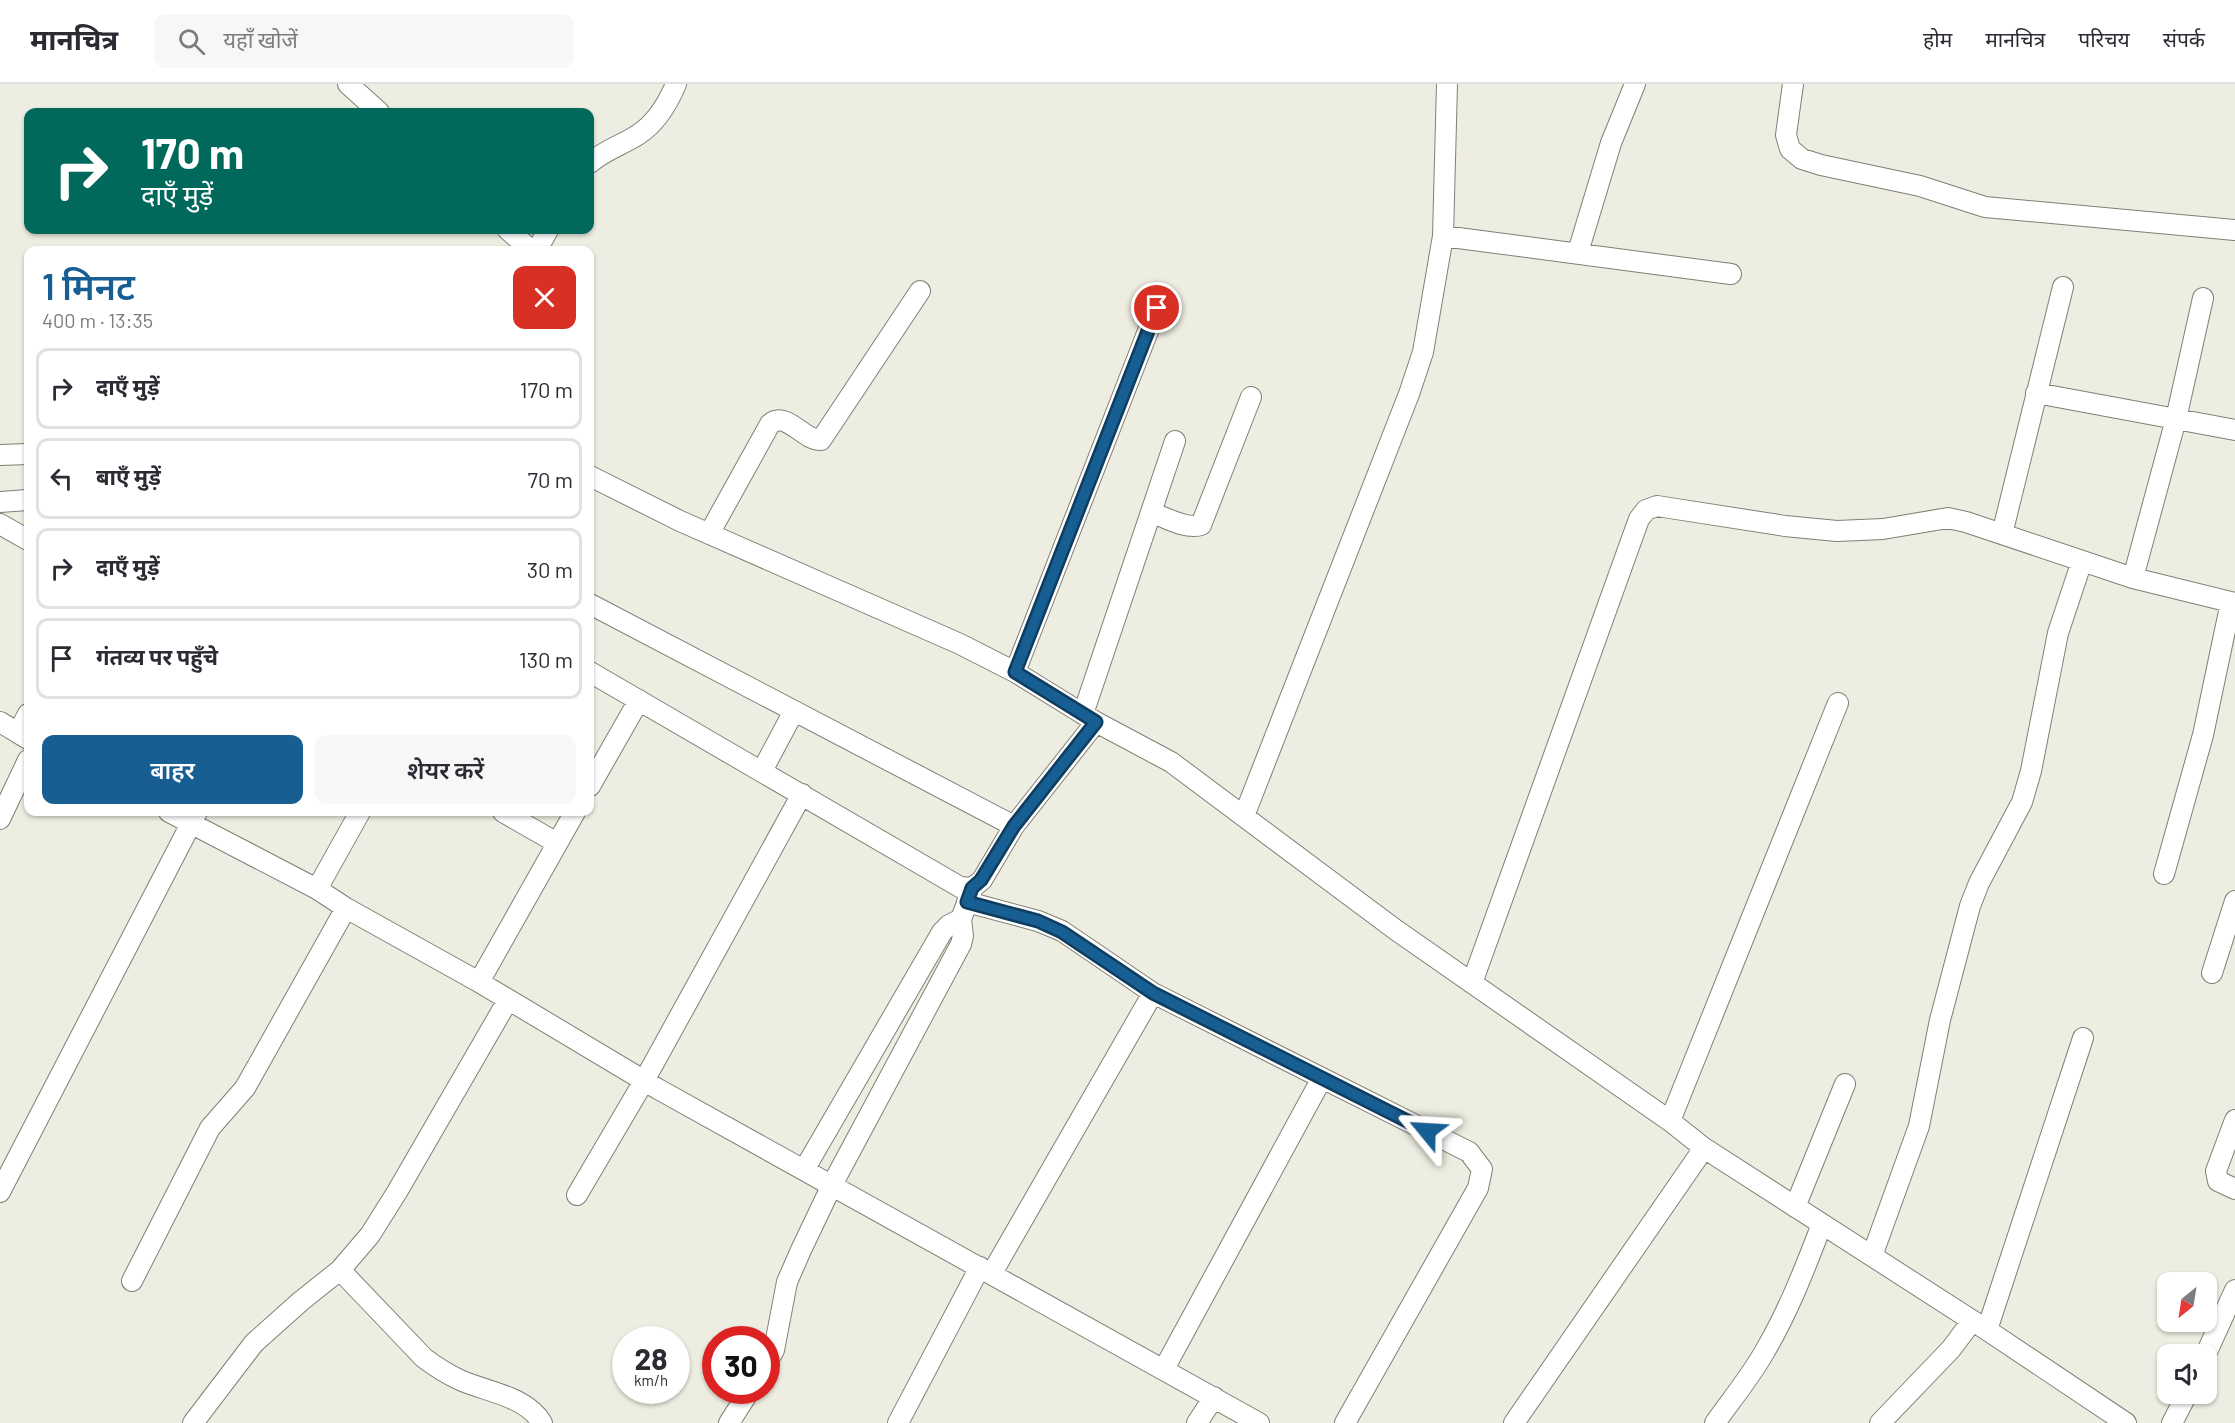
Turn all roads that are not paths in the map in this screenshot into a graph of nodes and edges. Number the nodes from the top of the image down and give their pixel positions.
1 (348, 84) edge
2 (676, 84) edge
3 (1447, 84) edge
4 (1635, 84) edge
5 (1793, 84) edge
6 (375, 108) edge
7 (594, 160) edge
8 (2235, 230) edge
9 (513, 234) edge
10 (1443, 236) junction
11 (526, 246) edge
12 (1578, 252) junction
13 (1731, 274) dead end
14 (2063, 287) dead end
15 (920, 291) dead end
16 (2204, 298) dead end
17 (1157, 308) dead end
18 (2036, 393) junction
19 (1251, 397) dead end
20 (2176, 419) junction
21 (2235, 430) edge
22 (1174, 441) dead end
23 (24, 454) edge
24 (0, 455) edge
25 (594, 478) edge
26 (24, 500) edge
27 (0, 502) edge
28 (1150, 512) junction
29 (0, 524) edge
30 (709, 534) junction
31 (2001, 534) junction
32 (24, 538) edge
33 (2082, 561) junction
34 (2133, 578) junction
35 (2233, 603) edge
36 (594, 606) edge
37 (1015, 672) junction
38 (594, 674) edge
39 (639, 700) junction
40 (1838, 703) dead end
41 (794, 711) junction
42 (1089, 718) junction
43 (0, 722) edge
44 (23, 736) edge
45 (24, 768) edge
46 (762, 771) junction
47 (594, 779) edge
48 (802, 794) junction
49 (358, 816) edge
50 (510, 816) edge
51 (573, 816) edge
52 (1244, 816) junction
53 (194, 817) edge
54 (0, 819) edge
55 (1014, 826) junction
56 (557, 843) junction
57 (2164, 874) dead end
58 (317, 889) junction
59 (2235, 901) edge
60 (967, 903) junction
61 (346, 908) junction
62 (2212, 973) dead end
63 (479, 982) junction
64 (1472, 982) junction
65 (1153, 993) junction
66 (508, 1000) junction
67 (2084, 1038) dead end
68 (1322, 1078) junction
69 (644, 1081) junction
70 (1845, 1084) dead end
71 (2235, 1120) edge
72 (1670, 1121) junction
73 (1704, 1149) junction
74 (804, 1170) junction
75 (832, 1185) junction
76 (2235, 1189) edge
77 (0, 1192) edge
78 (577, 1195) dead end
79 (1795, 1207) junction
80 (1822, 1224) junction
81 (1872, 1256) junction
82 (340, 1270) junction
83 (986, 1270) junction
84 (132, 1281) dead end
85 (2235, 1290) edge
86 (1980, 1325) junction
87 (779, 1326) edge
88 (2211, 1344) edge
89 (1164, 1369) junction
90 (1214, 1397) junction
91 (741, 1404) edge
92 (2182, 1404) edge
93 (1882, 1421) edge
94 (193, 1423) edge
95 (542, 1423) edge
96 (729, 1423) edge
97 (898, 1423) edge
98 (1197, 1423) edge
99 (1259, 1423) edge
100 (1345, 1423) edge
101 (1514, 1423) edge
102 (1715, 1423) edge
103 (2126, 1423) edge
104 (2172, 1423) edge

1 - 6 street
2 - 7 street
3 - 10 street
4 - 12 street
5 - 8 street
9 - 11 street
10 - 12 street
10 - 52 street
12 - 13 street
14 - 18 street
15 - 30 street
16 - 20 street
17 - 37 street
18 - 20 street
18 - 31 street
19 - 28 street
20 - 21 street
20 - 34 street
22 - 28 street
23 - 24 street
25 - 30 street
26 - 27 street
28 - 42 street
29 - 32 street
30 - 37 street
31 - 33 street
31 - 64 street
33 - 34 street
33 - 81 street
34 - 35 street
35 - 57 street
36 - 41 street
37 - 42 street
38 - 39 street
39 - 46 street
39 - 47 street
40 - 72 street
41 - 46 street
41 - 55 street
42 - 52 street
42 - 55 street
43 - 44 street
45 - 54 street
46 - 48 street
48 - 60 street
48 - 69 street
49 - 58 street
50 - 56 street
51 - 56 street
52 - 64 street
53 - 58 street
53 - 77 street
55 - 60 street
56 - 63 street
58 - 61 street
59 - 62 street
60 - 65 street
60 - 74 street
60 - 75 street
61 - 63 street
61 - 84 street
63 - 66 street
64 - 72 street
65 - 68 street
65 - 83 street
66 - 69 street
66 - 82 street
67 - 86 street
68 - 89 street
68 - 100 street
69 - 74 street
69 - 78 street
70 - 79 street
71 - 76 street
72 - 73 street
73 - 79 street
73 - 101 street
74 - 75 street
75 - 83 street
75 - 87 street
79 - 80 street
80 - 81 street
80 - 102 street
81 - 86 street
82 - 94 street
82 - 95 street
83 - 89 street
83 - 97 street
85 - 88 street
86 - 93 street
86 - 103 street
89 - 90 street
90 - 98 street
90 - 99 street
91 - 96 street
92 - 104 street

